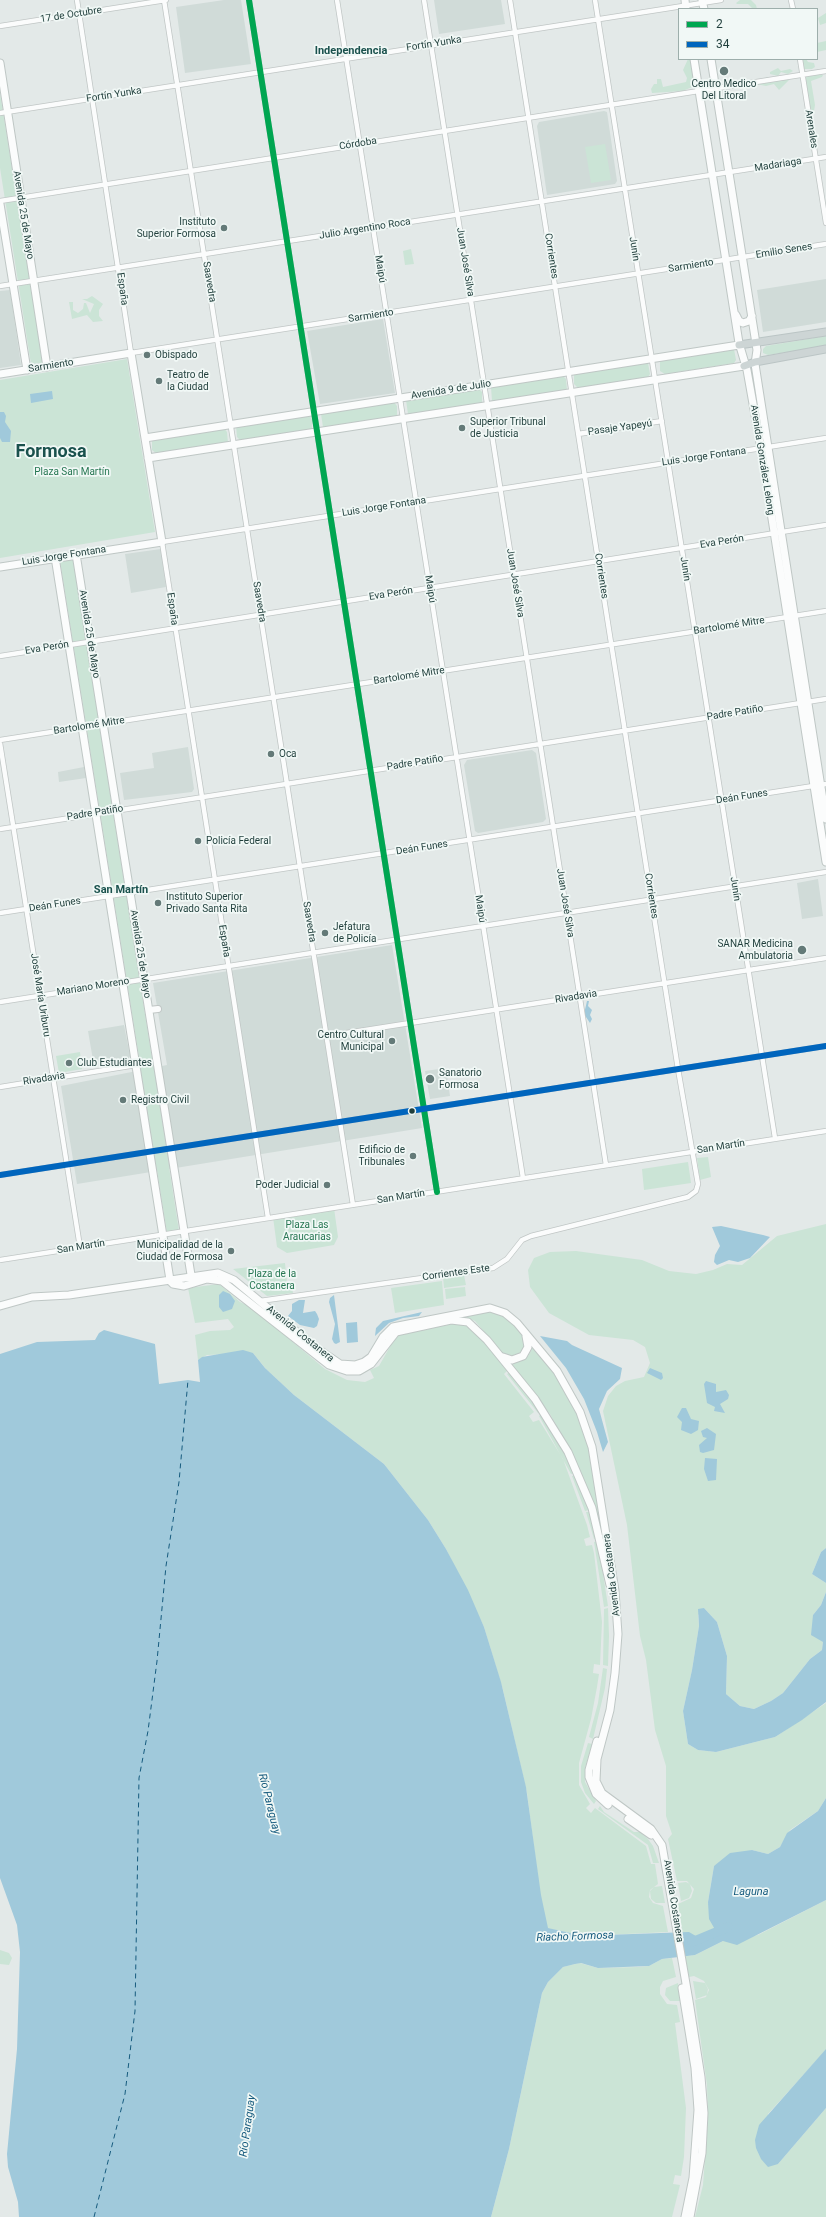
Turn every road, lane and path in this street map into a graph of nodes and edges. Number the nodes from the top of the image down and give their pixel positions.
1 (76, 0) edge
2 (165, 0) edge
3 (249, 0) edge
4 (337, 0) edge
5 (424, 0) edge
6 (510, 0) edge
7 (595, 0) edge
8 (721, 0) edge
9 (703, 4) edge
10 (685, 5) edge
11 (79, 14) junction
12 (598, 18) junction
13 (0, 26) edge
14 (515, 32) junction
15 (431, 44) junction
16 (347, 58) junction
17 (694, 60) edge
18 (711, 60) edge
19 (800, 60) edge
20 (0, 63) edge
21 (260, 71) junction
22 (826, 71) edge
23 (803, 75) junction
24 (177, 85) junction
25 (716, 89) junction
26 (699, 91) junction
27 (92, 98) junction
28 (612, 104) junction
29 (4, 112) edge
30 (529, 118) junction
31 (445, 131) junction
32 (360, 144) junction
33 (826, 157) edge
34 (274, 158) junction
35 (816, 159) junction
36 (191, 171) junction
37 (729, 172) junction
38 (712, 175) junction
39 (106, 184) junction
40 (625, 187) junction
41 (21, 198) junction
42 (0, 201) edge
43 (543, 201) junction
44 (0, 204) edge
45 (458, 214) junction
46 (826, 224) edge
47 (373, 227) junction
48 (287, 241) junction
49 (826, 244) edge
50 (204, 254) junction
51 (742, 258) junction
52 (726, 261) junction
53 (119, 267) junction
54 (638, 274) junction
55 (33, 280) junction
56 (13, 284) junction
57 (0, 286) edge
58 (556, 287) junction
59 (471, 300) junction
60 (733, 308) junction
61 (387, 313) junction
62 (752, 316) junction
63 (300, 327) junction
64 (826, 332) edge
65 (218, 340) junction
66 (756, 343) junction
67 (739, 345) junction
68 (826, 349) edge
69 (131, 353) junction
70 (652, 358) junction
71 (755, 362) junction
72 (744, 366) junction
73 (47, 367) junction
74 (26, 370) junction
75 (568, 371) junction
76 (0, 374) edge
77 (655, 378) junction
78 (484, 385) junction
79 (571, 392) junction
80 (400, 398) junction
81 (488, 405) junction
82 (314, 412) junction
83 (403, 417) junction
84 (662, 421) junction
85 (231, 424) junction
86 (317, 431) junction
87 (578, 434) junction
88 (145, 438) junction
89 (826, 438) edge
90 (234, 445) junction
91 (765, 448) junction
92 (148, 458) junction
93 (668, 462) junction
94 (585, 476) junction
95 (501, 489) junction
96 (416, 502) junction
97 (331, 515) junction
98 (826, 526) edge
99 (248, 529) junction
100 (778, 533) junction
101 (162, 542) junction
102 (682, 548) junction
103 (76, 554) junction
104 (55, 557) junction
105 (599, 562) junction
106 (0, 567) edge
107 (514, 575) junction
108 (430, 588) junction
109 (344, 601) junction
110 (826, 611) edge
111 (261, 615) junction
112 (790, 616) junction
113 (175, 628) junction
114 (695, 632) junction
115 (90, 642) junction
116 (69, 645) junction
117 (612, 645) junction
118 (0, 656) edge
119 (527, 658) junction
120 (443, 671) junction
121 (357, 684) junction
122 (274, 698) junction
123 (826, 699) edge
124 (804, 702) junction
125 (188, 711) junction
126 (708, 717) junction
127 (103, 724) junction
128 (82, 727) junction
129 (625, 731) junction
130 (0, 742) edge
131 (540, 744) junction
132 (456, 757) junction
133 (370, 771) junction
134 (287, 784) junction
135 (820, 784) edge
136 (202, 798) junction
137 (722, 800) junction
138 (117, 810) junction
139 (96, 813) junction
140 (638, 814) junction
141 (826, 819) edge
142 (13, 827) junction
143 (554, 827) junction
144 (0, 829) edge
145 (470, 840) junction
146 (383, 854) junction
147 (826, 862) edge
148 (300, 867) junction
149 (826, 872) edge
150 (214, 879) junction
151 (735, 887) junction
152 (130, 893) junction
153 (109, 896) junction
154 (651, 900) junction
155 (26, 909) junction
156 (567, 912) junction
157 (0, 913) edge
158 (482, 926) junction
159 (396, 940) junction
160 (314, 953) junction
161 (826, 958) edge
162 (228, 966) junction
163 (748, 969) junction
164 (144, 979) junction
165 (123, 982) junction
166 (665, 983) junction
167 (40, 995) junction
168 (580, 996) junction
169 (0, 1002) edge
170 (158, 1009) dead end
171 (149, 1010) junction
172 (496, 1010) junction
173 (410, 1023) junction
174 (327, 1036) junction
175 (826, 1046) edge
176 (762, 1056) junction
177 (136, 1065) junction
178 (678, 1069) junction
179 (53, 1078) junction
180 (593, 1082) junction
181 (0, 1086) edge
182 (509, 1095) junction
183 (423, 1109) junction
184 (340, 1122) junction
185 (826, 1131) edge
186 (255, 1135) junction
187 (775, 1138) junction
188 (171, 1148) junction
189 (692, 1151) junction
190 (150, 1152) junction
191 (606, 1165) junction
192 (66, 1166) junction
193 (0, 1175) edge
194 (523, 1178) junction
195 (437, 1192) junction
196 (353, 1205) junction
197 (268, 1218) junction
198 (184, 1231) junction
199 (163, 1234) junction
200 (80, 1248) junction
201 (0, 1260) edge
202 (191, 1279) junction
203 (171, 1282) junction
204 (257, 1303) junction
205 (0, 1306) edge
206 (0, 1311) edge
207 (525, 1333) junction
208 (501, 1356) junction
209 (604, 1726) junction
210 (681, 1966) junction
211 (685, 2217) edge
212 (690, 2217) edge

1 - 11 street, España
2 - 11 street, 17 de Octubre
2 - 24 street, Saavedra
3 - 21 street
4 - 16 street, Maipú
5 - 15 street, Juan José Silva
6 - 14 street, Corrientes
7 - 12 street, Junín
8 - 9 street, Fortín Yunka
9 - 10 street, Fortín Yunka
10 - 12 street, Fortín Yunka
11 - 13 street, 17 de Octubre
11 - 27 street, España
12 - 14 street, Fortín Yunka
12 - 28 street, Junín
14 - 15 street, Fortín Yunka
14 - 30 street, Corrientes
15 - 16 street, Fortín Yunka
15 - 31 street, Juan José Silva
16 - 21 street, Fortín Yunka
16 - 32 street, Maipú
17 - 26 main road, Avenida González Lelong
18 - 25 main road, Avenida González Lelong
19 - 23 street, Arenales
20 - 29 main road, Avenida 25 de Mayo
21 - 24 street, Fortín Yunka
21 - 34 street
22 - 23 street, Córdoba
23 - 25 street, Córdoba
23 - 35 street, Arenales
24 - 27 street, Fortín Yunka
24 - 36 street, Saavedra
25 - 26 street, Córdoba
25 - 37 main road, Avenida González Lelong
26 - 28 street, Córdoba
26 - 38 main road, Avenida González Lelong
27 - 29 street, Fortín Yunka
27 - 39 street, España
28 - 30 street, Córdoba
28 - 40 street, Junín
29 - 41 main road, Avenida 25 de Mayo
30 - 31 street, Córdoba
30 - 43 street, Corrientes
31 - 32 street, Córdoba
31 - 45 street, Juan José Silva
32 - 34 street, Córdoba
32 - 47 street, Maipú
33 - 35 street, Madariaga
34 - 36 street, Córdoba
34 - 48 street
35 - 37 street, Madariaga
35 - 46 street, Arenales
36 - 39 street, Córdoba
36 - 50 street, Saavedra
37 - 38 street, Julio Argentino Roca
37 - 51 main road, Avenida González Lelong
38 - 40 street, Julio Argentino Roca
38 - 52 main road, Avenida González Lelong
39 - 41 street, Córdoba
39 - 53 street, España
40 - 43 street, Julio Argentino Roca
40 - 54 street, Junín
41 - 42 street, Córdoba
41 - 55 main road, Avenida 25 de Mayo
43 - 45 street, Julio Argentino Roca
43 - 58 street, Corrientes
44 - 56 main road, Avenida 25 de Mayo
45 - 47 street, Julio Argentino Roca
45 - 59 street, Juan José Silva
47 - 48 street, Julio Argentino Roca
47 - 61 street, Maipú
48 - 50 street, Julio Argentino Roca
48 - 63 street
49 - 51 street, Emilio Senes
50 - 53 street, Julio Argentino Roca
50 - 65 street, Saavedra
51 - 52 street, Sarmiento
51 - 62 main road, Avenida González Lelong
52 - 54 street, Sarmiento
52 - 60 main road, Avenida González Lelong
53 - 55 street, Julio Argentino Roca
53 - 69 street, España
54 - 58 street, Sarmiento
54 - 70 street, Junín
55 - 56 street, Julio Argentino Roca
55 - 73 main road, Avenida 25 de Mayo
56 - 57 street, Julio Argentino Roca
56 - 74 main road, Avenida 25 de Mayo
58 - 59 street, Sarmiento
58 - 75 street, Corrientes
59 - 61 street, Sarmiento
59 - 78 street, Juan José Silva
60 - 62 main road
60 - 67 main road, Avenida González Lelong
61 - 63 street, Sarmiento
61 - 80 street, Maipú
62 - 66 main road, Avenida González Lelong
63 - 65 street, Sarmiento
63 - 82 street
64 - 66 main road, Avenida 9 de Julio
65 - 69 street, Sarmiento
65 - 85 street, Saavedra
66 - 67 main road, Avenida 9 de Julio
66 - 71 main road, Avenida González Lelong
67 - 70 main road, Avenida 9 de Julio
67 - 72 main road, Avenida González Lelong
68 - 71 main road, Avenida 9 de Julio
69 - 73 main road, Sarmiento
69 - 88 main road, España
70 - 75 main road, Avenida 9 de Julio
70 - 77 street, Junín
71 - 72 main road, Avenida 9 de Julio
71 - 91 main road, Avenida González Lelong
72 - 77 main road, Avenida 9 de Julio
72 - 91 main road, Avenida González Lelong
73 - 74 main road, Sarmiento
74 - 76 main road, Sarmiento
75 - 78 main road, Avenida 9 de Julio
75 - 79 street, Corrientes
77 - 79 main road, Avenida 9 de Julio
77 - 84 street, Junín
78 - 80 main road, Avenida 9 de Julio
78 - 81 street, Juan José Silva
79 - 81 main road, Avenida 9 de Julio
79 - 87 street, Corrientes
80 - 82 main road, Avenida 9 de Julio
80 - 83 street, Maipú
81 - 83 main road, Avenida 9 de Julio
81 - 95 street, Juan José Silva
82 - 85 main road, Avenida 9 de Julio
82 - 86 street
83 - 86 main road, Avenida 9 de Julio
83 - 96 street, Maipú
84 - 87 street, Pasaje Yapeyú
84 - 93 street, Junín
85 - 88 main road, Avenida 9 de Julio
85 - 90 street, Saavedra
86 - 90 main road, Avenida 9 de Julio
86 - 97 street
87 - 94 street, Corrientes
88 - 92 main road, España
89 - 91 street, Luis Jorge Fontana
90 - 92 main road, Avenida 9 de Julio
90 - 99 street, Saavedra
91 - 93 street, Luis Jorge Fontana
91 - 100 main road, Avenida González Lelong
92 - 101 main road, España
93 - 94 street, Luis Jorge Fontana
93 - 102 street, Junín
94 - 95 street, Luis Jorge Fontana
94 - 105 street, Corrientes
95 - 96 street, Luis Jorge Fontana
95 - 107 street, Juan José Silva
96 - 97 street, Luis Jorge Fontana
96 - 108 street, Maipú
97 - 99 street, Luis Jorge Fontana
97 - 109 street
98 - 100 street, Eva Perón
99 - 101 street, Luis Jorge Fontana
99 - 111 street, Saavedra
100 - 102 street, Eva Perón
100 - 112 main road, Avenida González Lelong
101 - 103 main road, Luis Jorge Fontana
101 - 113 street, España
102 - 105 street, Eva Perón
102 - 114 street, Junín
103 - 104 main road, Luis Jorge Fontana
103 - 115 main road, Avenida 25 de Mayo
104 - 106 main road, Luis Jorge Fontana
104 - 116 main road
105 - 107 street, Eva Perón
105 - 117 street, Corrientes
107 - 108 street, Eva Perón
107 - 119 street, Juan José Silva
108 - 109 street, Eva Perón
108 - 120 street, Maipú
109 - 111 street, Eva Perón
109 - 121 street
110 - 112 street, Bartolomé Mitre
111 - 113 street, Eva Perón
111 - 122 street, Saavedra
112 - 114 street, Bartolomé Mitre
112 - 124 main road, Avenida González Lelong
113 - 115 street, Eva Perón
113 - 125 street, España
114 - 117 street, Bartolomé Mitre
114 - 126 street, Junín
115 - 116 street, Eva Perón
115 - 127 main road, Avenida 25 de Mayo
116 - 118 street, Eva Perón
116 - 128 main road
117 - 119 street, Bartolomé Mitre
117 - 129 street, Corrientes
119 - 120 street, Bartolomé Mitre
119 - 131 street, Juan José Silva
120 - 121 street, Bartolomé Mitre
120 - 132 street, Maipú
121 - 122 street, Bartolomé Mitre
121 - 133 street
122 - 125 street, Bartolomé Mitre
122 - 134 street, Saavedra
123 - 124 street, Padre Patiño
124 - 126 street, Padre Patiño
124 - 135 main road, Avenida González Lelong
125 - 127 street, Bartolomé Mitre
125 - 136 street, España
126 - 129 street, Padre Patiño
126 - 137 street, Junín
127 - 128 street, Bartolomé Mitre
127 - 138 main road, Avenida 25 de Mayo
128 - 130 street, Bartolomé Mitre
128 - 139 main road
129 - 131 street, Padre Patiño
129 - 140 street, Corrientes
130 - 142 street, José María Uriburu
131 - 132 street, Padre Patiño
131 - 143 street, Juan José Silva
132 - 133 street, Padre Patiño
132 - 145 street, Maipú
133 - 134 street, Padre Patiño
133 - 146 street
134 - 136 street, Padre Patiño
134 - 148 street, Saavedra
135 - 137 street, Deán Funes
135 - 141 main road, Avenida González Lelong
135 - 147 main road, Avenida González Lelong
136 - 138 street, Padre Patiño
136 - 150 street, España
137 - 140 street, Deán Funes
137 - 151 street, Junín
138 - 139 street, Padre Patiño
138 - 152 main road, Avenida 25 de Mayo
139 - 142 street, Padre Patiño
139 - 153 main road
140 - 143 street, Deán Funes
140 - 154 street, Corrientes
142 - 144 street, Padre Patiño
142 - 155 street, José María Uriburu
143 - 145 street, Deán Funes
143 - 156 street, Juan José Silva
145 - 146 street, Deán Funes
145 - 158 street, Maipú
146 - 148 street, Deán Funes
146 - 159 street
148 - 150 street, Deán Funes
148 - 160 street, Saavedra
149 - 151 street, Mariano Moreno
150 - 152 street, Deán Funes
150 - 162 street, España
151 - 154 street, Mariano Moreno
151 - 163 street, Junín
152 - 153 street, Deán Funes
152 - 164 main road, Avenida 25 de Mayo
153 - 155 street, Deán Funes
153 - 165 main road
154 - 156 street, Mariano Moreno
154 - 166 street, Corrientes
155 - 157 street, Deán Funes
155 - 167 street, José María Uriburu
156 - 158 street, Mariano Moreno
156 - 168 street, Juan José Silva
158 - 159 street, Mariano Moreno
158 - 172 street, Maipú
159 - 160 street, Mariano Moreno
159 - 173 street
160 - 162 street, Mariano Moreno
160 - 174 street, Saavedra
161 - 163 street, Rivadavia
162 - 164 street, Mariano Moreno
162 - 186 street, España
163 - 166 street, Rivadavia
163 - 176 street, Junín
164 - 165 street, Mariano Moreno
164 - 171 main road, Avenida 25 de Mayo
165 - 167 street, Mariano Moreno
165 - 177 main road
166 - 168 street, Rivadavia
166 - 178 street, Corrientes
167 - 169 street, Mariano Moreno
167 - 179 street, José María Uriburu
168 - 172 street, Rivadavia
168 - 180 street, Juan José Silva
170 - 171 street
171 - 188 main road, Avenida 25 de Mayo
172 - 173 street, Rivadavia
172 - 182 street, Maipú
173 - 174 street, Rivadavia
173 - 183 street
174 - 184 street, Saavedra
175 - 176 street
176 - 178 street
176 - 187 street, Junín
177 - 179 street, Rivadavia
177 - 190 main road
178 - 180 street
178 - 189 street, Corrientes
179 - 181 street, Rivadavia
179 - 192 street, José María Uriburu
180 - 182 street
180 - 191 street, Juan José Silva
182 - 183 street
182 - 194 street, Maipú
183 - 184 street
183 - 195 street
184 - 186 street
184 - 196 street, Saavedra
185 - 187 street, San Martín
186 - 188 street
186 - 197 street, España
187 - 189 street, San Martín
188 - 190 street
188 - 198 main road, Avenida 25 de Mayo
189 - 191 street, San Martín
189 - 204 street, Corrientes Este
190 - 192 street
190 - 199 main road
191 - 194 street, San Martín
192 - 193 street
192 - 200 street, José María Uriburu
194 - 195 street, San Martín
195 - 196 street, San Martín
196 - 197 street, San Martín
197 - 198 street, San Martín
198 - 199 street, San Martín
198 - 202 main road, Avenida 25 de Mayo
199 - 200 street, San Martín
199 - 203 main road
200 - 201 street, San Martín
202 - 203 main road, Avenida Costanera
202 - 204 main road, Avenida Costanera
203 - 205 main road, Avenida Costanera
203 - 206 main road, Avenida Costanera
204 - 207 main road, Avenida Costanera
204 - 208 main road, Avenida Costanera
207 - 208 main road
207 - 209 main road, Avenida Costanera
208 - 209 main road, Avenida Costanera
209 - 210 main road, Avenida Costanera
210 - 211 main road, Avenida Costanera
210 - 212 main road, Avenida Costanera

